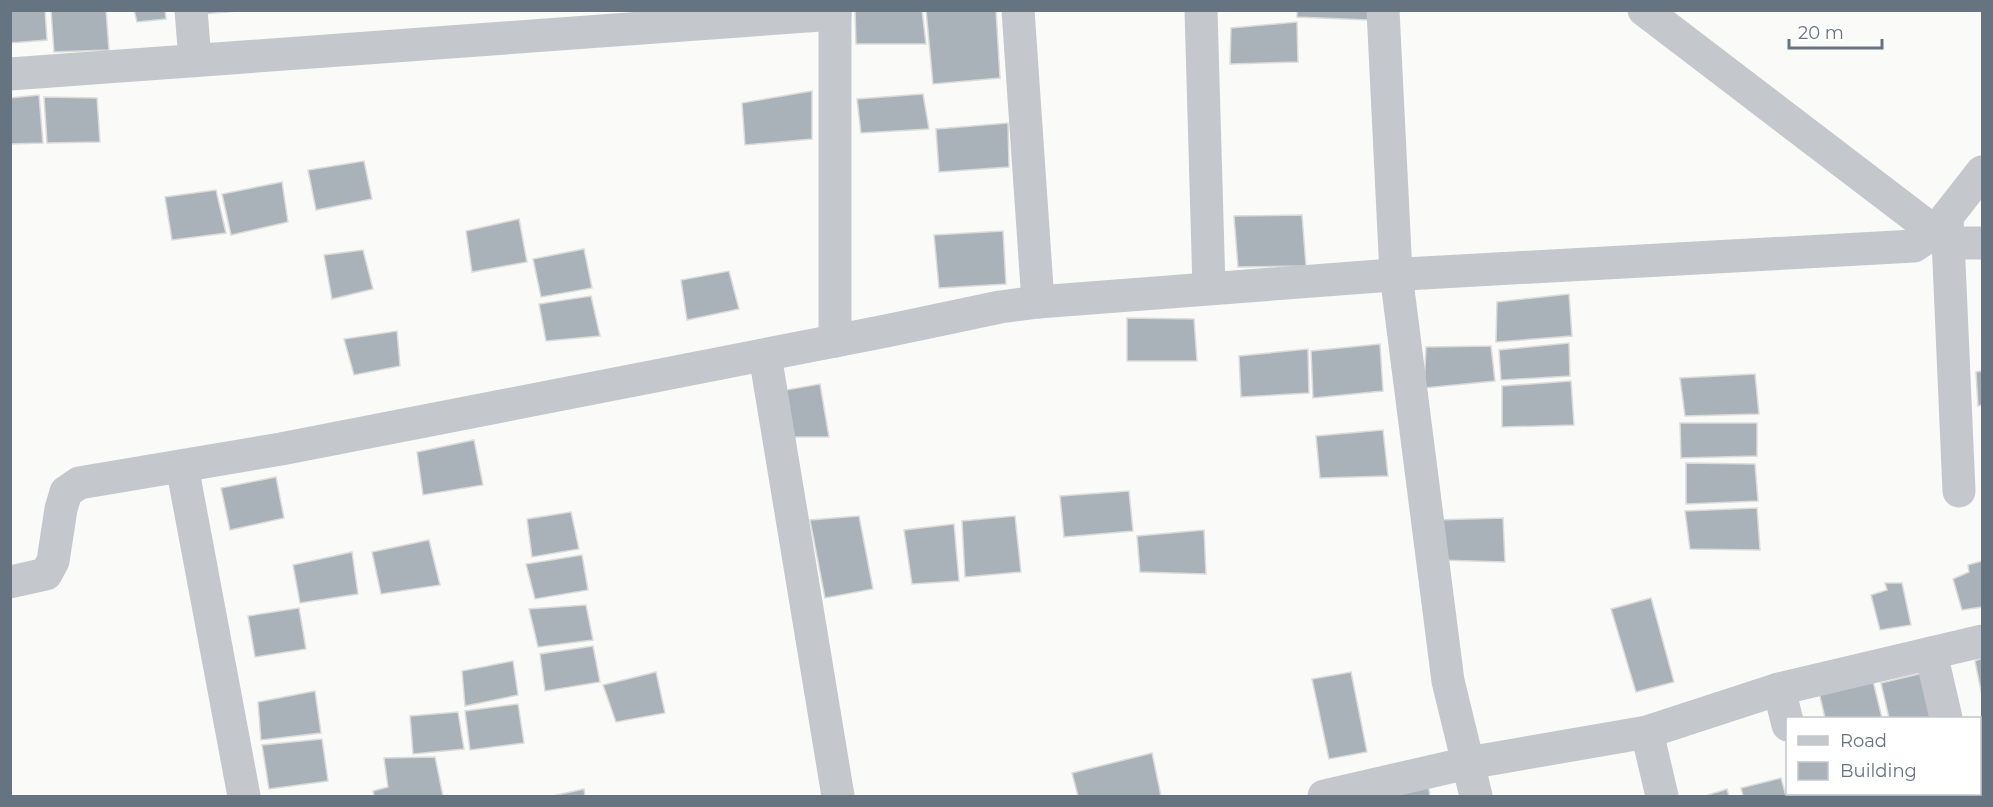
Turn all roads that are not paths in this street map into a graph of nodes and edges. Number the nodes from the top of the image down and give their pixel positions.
1 (191, 10) edge
2 (1018, 10) edge
3 (1201, 10) edge
4 (1383, 10) edge
5 (1644, 10) edge
6 (835, 12) edge
7 (195, 60) junction
8 (10, 74) edge
9 (1983, 172) edge
10 (1943, 231) junction
11 (1983, 243) edge
12 (1396, 274) junction
13 (1209, 288) junction
14 (1038, 302) junction
15 (835, 341) junction
16 (765, 355) junction
17 (182, 466) junction
18 (1959, 491) dead end
19 (10, 582) edge
20 (1983, 641) edge
21 (1931, 653) junction
22 (1779, 689) junction
23 (1946, 717) edge
24 (1786, 718) edge
25 (1647, 732) junction
26 (1468, 763) junction
27 (244, 796) edge
28 (838, 796) edge
29 (1324, 796) edge
30 (1476, 796) edge
31 (1662, 796) edge

1 - 7 street
2 - 14 street
3 - 13 street
4 - 12 street
5 - 10 street
6 - 7 street
6 - 15 street
7 - 8 street
9 - 10 street
10 - 11 street
10 - 12 street
10 - 18 street
12 - 13 street
12 - 26 street
13 - 14 street
14 - 15 street
15 - 16 street
16 - 17 street
16 - 28 street
17 - 19 street
17 - 27 street
20 - 21 street
21 - 22 street
21 - 23 street
22 - 24 street
22 - 25 street
25 - 26 street
25 - 31 street
26 - 29 street
26 - 30 street

